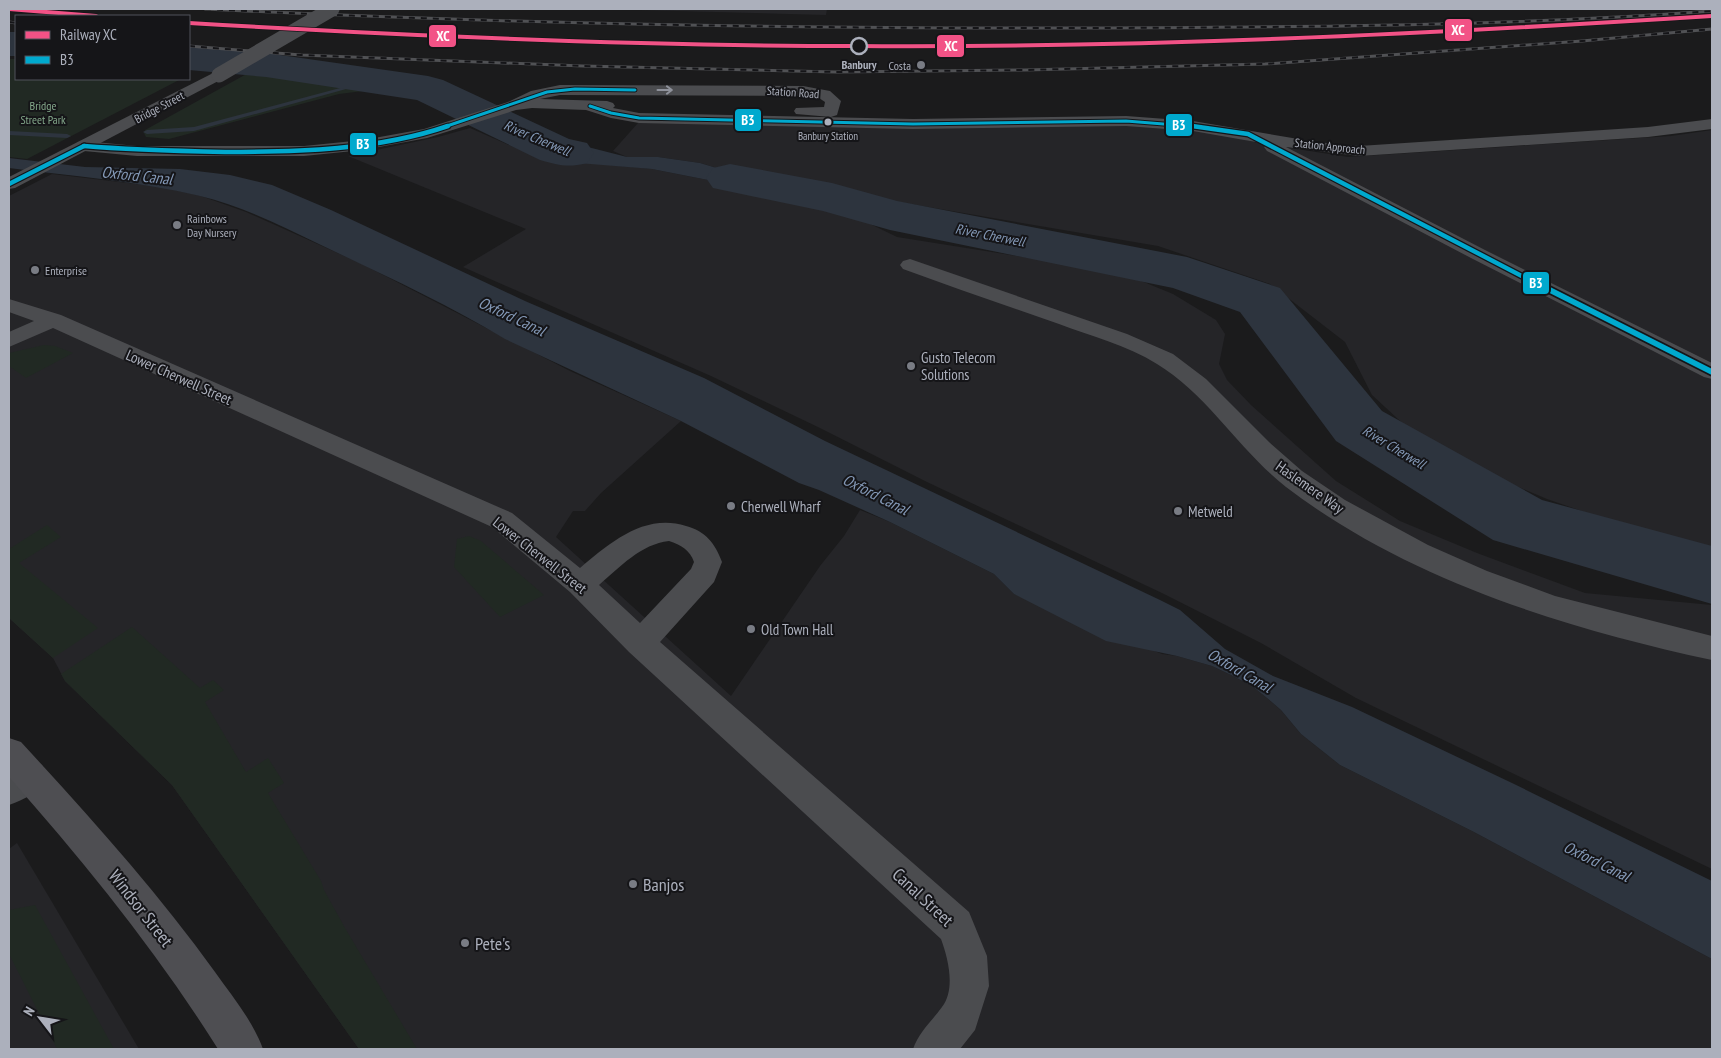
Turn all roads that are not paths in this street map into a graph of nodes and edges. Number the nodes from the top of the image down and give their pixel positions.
1 (332, 9) edge
2 (514, 105) junction
3 (590, 106) junction
4 (1712, 124) edge
5 (1248, 134) junction
6 (84, 146) junction
7 (15, 181) edge
8 (910, 265) dead end
9 (9, 305) edge
10 (53, 320) junction
11 (9, 340) edge
12 (1712, 372) edge
13 (580, 584) junction
14 (640, 643) junction
15 (1712, 648) edge
16 (16, 773) edge
17 (879, 856) joint
18 (242, 1049) edge
19 (934, 1049) edge

1 - 6 street, Bridge Street, bridge
2 - 3 street, Station Road
2 -> 3 street, Station Road
2 - 6 street, Station Road
3 - 5 street, Station Approach
4 - 5 street, Station Approach
5 - 12 street
6 - 7 street, Bridge Street
8 - 15 street, Haslemere Way
9 - 10 street, Lower Cherwell Street
10 - 11 street
10 - 13 street, Lower Cherwell Street
13 - 14 street, Lower Cherwell Street
13 - 14 street
14 - 17 street, Lower Cherwell Street
16 - 18 main road, Windsor Street
17 - 19 street, Canal Street

